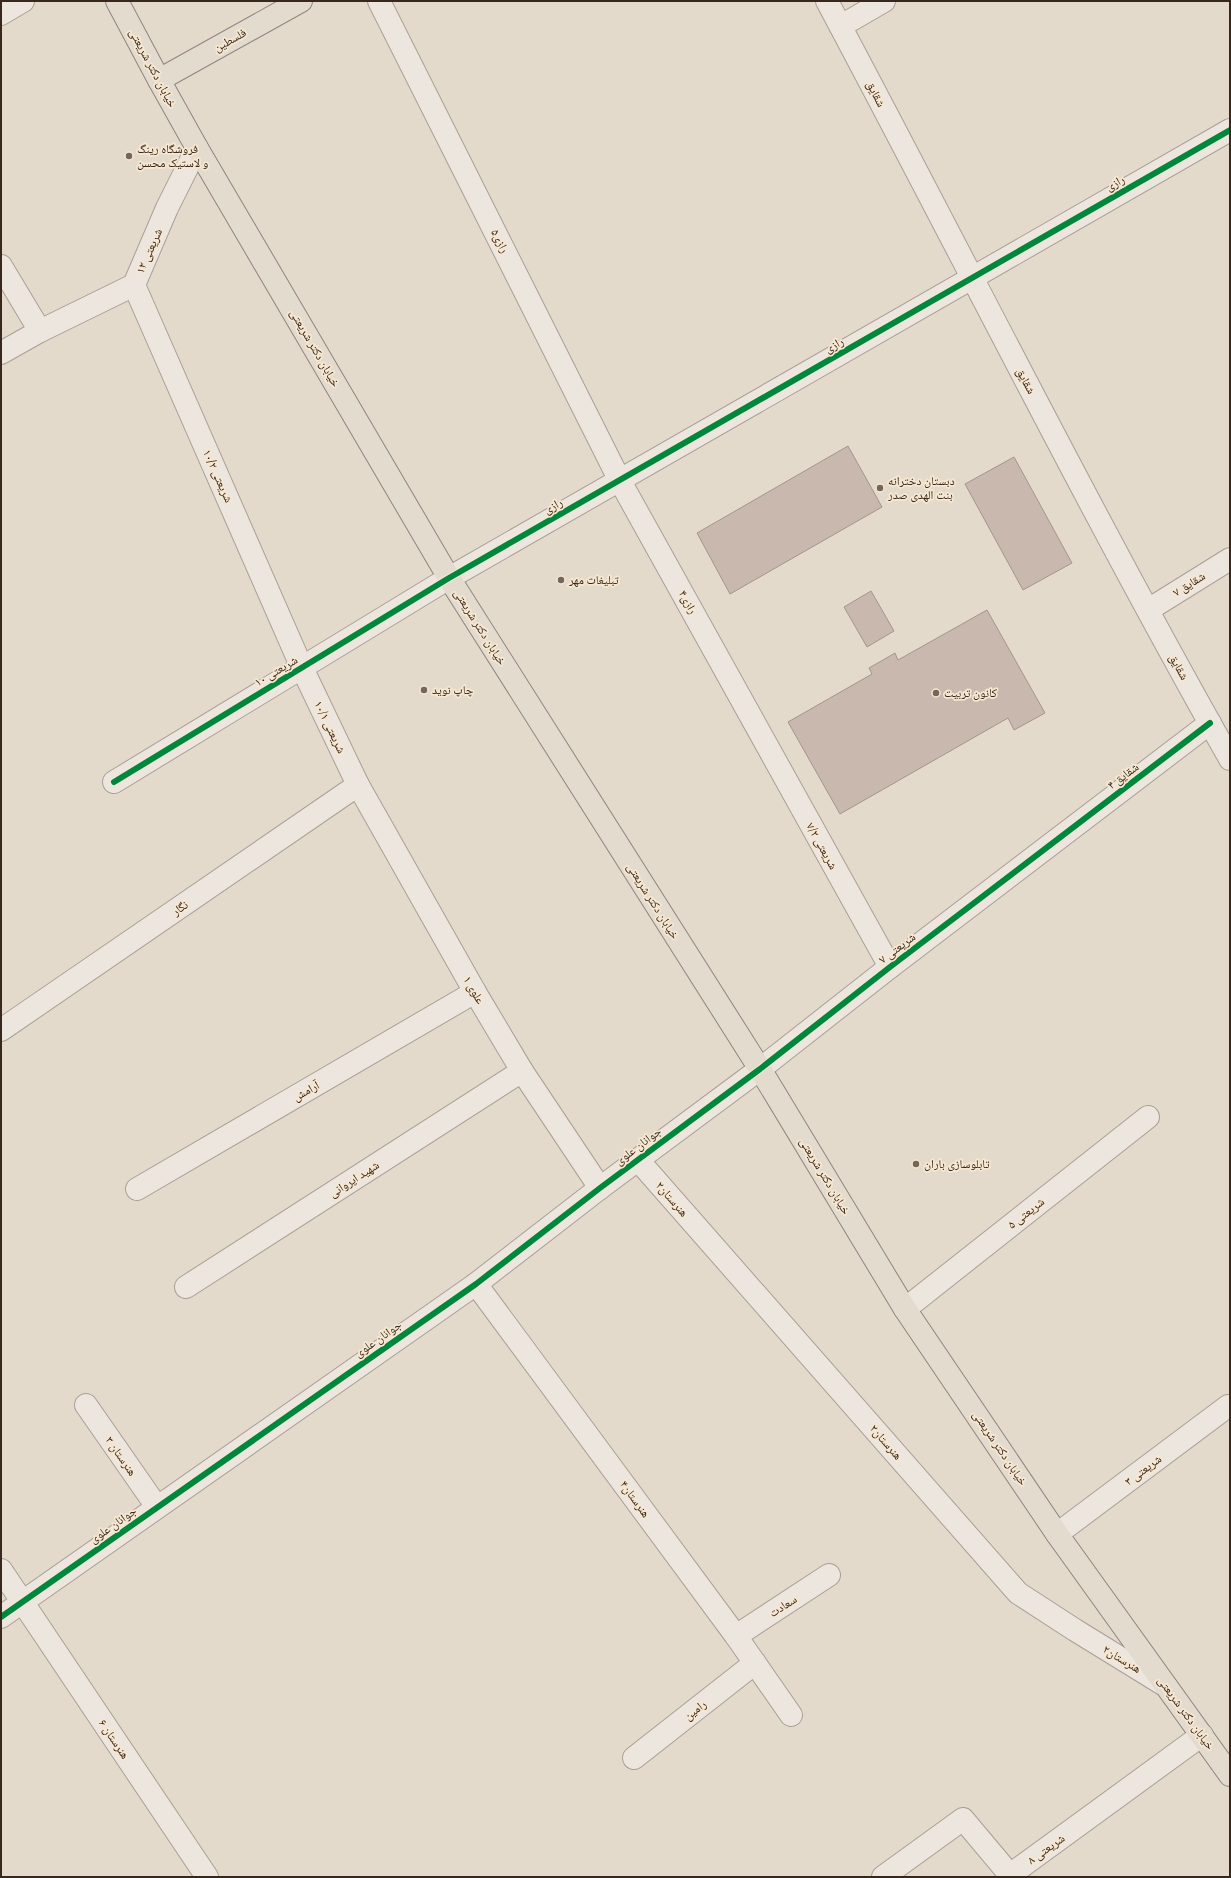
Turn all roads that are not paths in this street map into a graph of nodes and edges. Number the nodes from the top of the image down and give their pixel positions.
1 (23, 1) edge
2 (117, 1) edge
3 (301, 1) edge
4 (379, 1) edge
5 (828, 1) edge
6 (884, 1) edge
7 (1, 14) edge
8 (841, 26) junction
9 (159, 80) junction
10 (1230, 130) edge
11 (197, 148) junction
12 (1, 266) edge
13 (972, 278) junction
14 (134, 285) junction
15 (40, 331) junction
16 (1, 353) edge
17 (620, 481) junction
18 (1230, 558) edge
19 (449, 578) junction
20 (1148, 610) junction
21 (302, 668) junction
22 (1210, 723) junction
23 (755, 724) joint
24 (1230, 760) edge
25 (114, 782) dead end
26 (358, 785) junction
27 (1050, 846) joint
28 (890, 967) junction
29 (475, 992) junction
30 (1, 1030) edge
31 (760, 1069) junction
32 (522, 1071) junction
33 (1148, 1117) dead end
34 (638, 1160) junction
35 (600, 1188) junction
36 (137, 1189) dead end
37 (476, 1284) junction
38 (186, 1287) dead end
39 (905, 1309) junction
40 (86, 1405) dead end
41 (1228, 1406) dead end
42 (157, 1508) junction
43 (1058, 1534) junction
44 (1, 1570) edge
45 (829, 1575) dead end
46 (22, 1602) junction
47 (1, 1617) edge
48 (736, 1636) junction
49 (755, 1663) junction
50 (1166, 1686) junction
51 (791, 1715) dead end
52 (1202, 1735) junction
53 (634, 1758) dead end
54 (1230, 1775) edge
55 (207, 1877) edge
56 (883, 1877) edge

1 - 7 street
2 - 9 main road, خیابان دکتر شریعتی
3 - 9 main road, فلسطین
4 - 17 street, رازی۵
5 - 8 street, شقایق
6 - 8 street
8 - 13 street, شقایق
9 - 11 main road, خیابان دکتر شریعتی
10 - 13 street, رازی
11 - 14 street, شریعتی ۱۲
11 - 19 main road, خیابان دکتر شریعتی
12 - 15 street
13 - 17 street, رازی
13 - 20 street, شقایق
14 - 15 street, شریعتی ۱۲
14 - 21 street, شریعتی ۱۰/۲
15 - 16 street, شریعتی ۱۲
17 - 19 street, رازی
17 - 23 street, رازی۴
18 - 20 street, شقایق ۷
19 - 21 street, شریعتی ۱۰
19 - 31 main road, خیابان دکتر شریعتی
20 - 22 street, شقایق
21 - 25 street, شریعتی ۱۰
21 - 26 street, شریعتی ۱۰/۱
22 - 24 street, شقایق
22 - 27 street, شقایق ۴
23 - 28 street, شریعتی ۷/۲
26 - 29 street, علوی ۱
26 - 30 street, نگار
27 - 28 street, ۷ شریعتی
28 - 31 street, ۷ شریعتی
29 - 32 street, علوی ۱
29 - 36 street, آرامش
31 - 34 street, جوانان علوی
31 - 39 main road, خیابان دکتر شریعتی
32 - 35 street, علوی ۱
32 - 38 street, شهید ایروانی
33 - 39 street, شریعتی ۵
34 - 35 street, جوانان علوی
34 - 50 street, هنرستان۲
35 - 37 street, جوانان علوی
37 - 42 street, جوانان علوی
37 - 48 street, هنرستان۴
39 - 43 main road, خیابان دکتر شریعتی
40 - 42 street, هنرستان ۳
41 - 43 street, شریعتی ۳
42 - 46 street, جوانان علوی
43 - 50 main road, خیابان دکتر شریعتی
44 - 46 street, هنرستان ۶
45 - 48 street, سعادت
46 - 47 street, جوانان علوی
46 - 55 street, هنرستان ۶
48 - 49 street, هنرستان۴
49 - 51 street, هنرستان۴
49 - 53 street, رامین
50 - 52 main road, خیابان دکتر شریعتی
52 - 54 main road, خیابان دکتر شریعتی
52 - 56 street, شریعتی ۸

